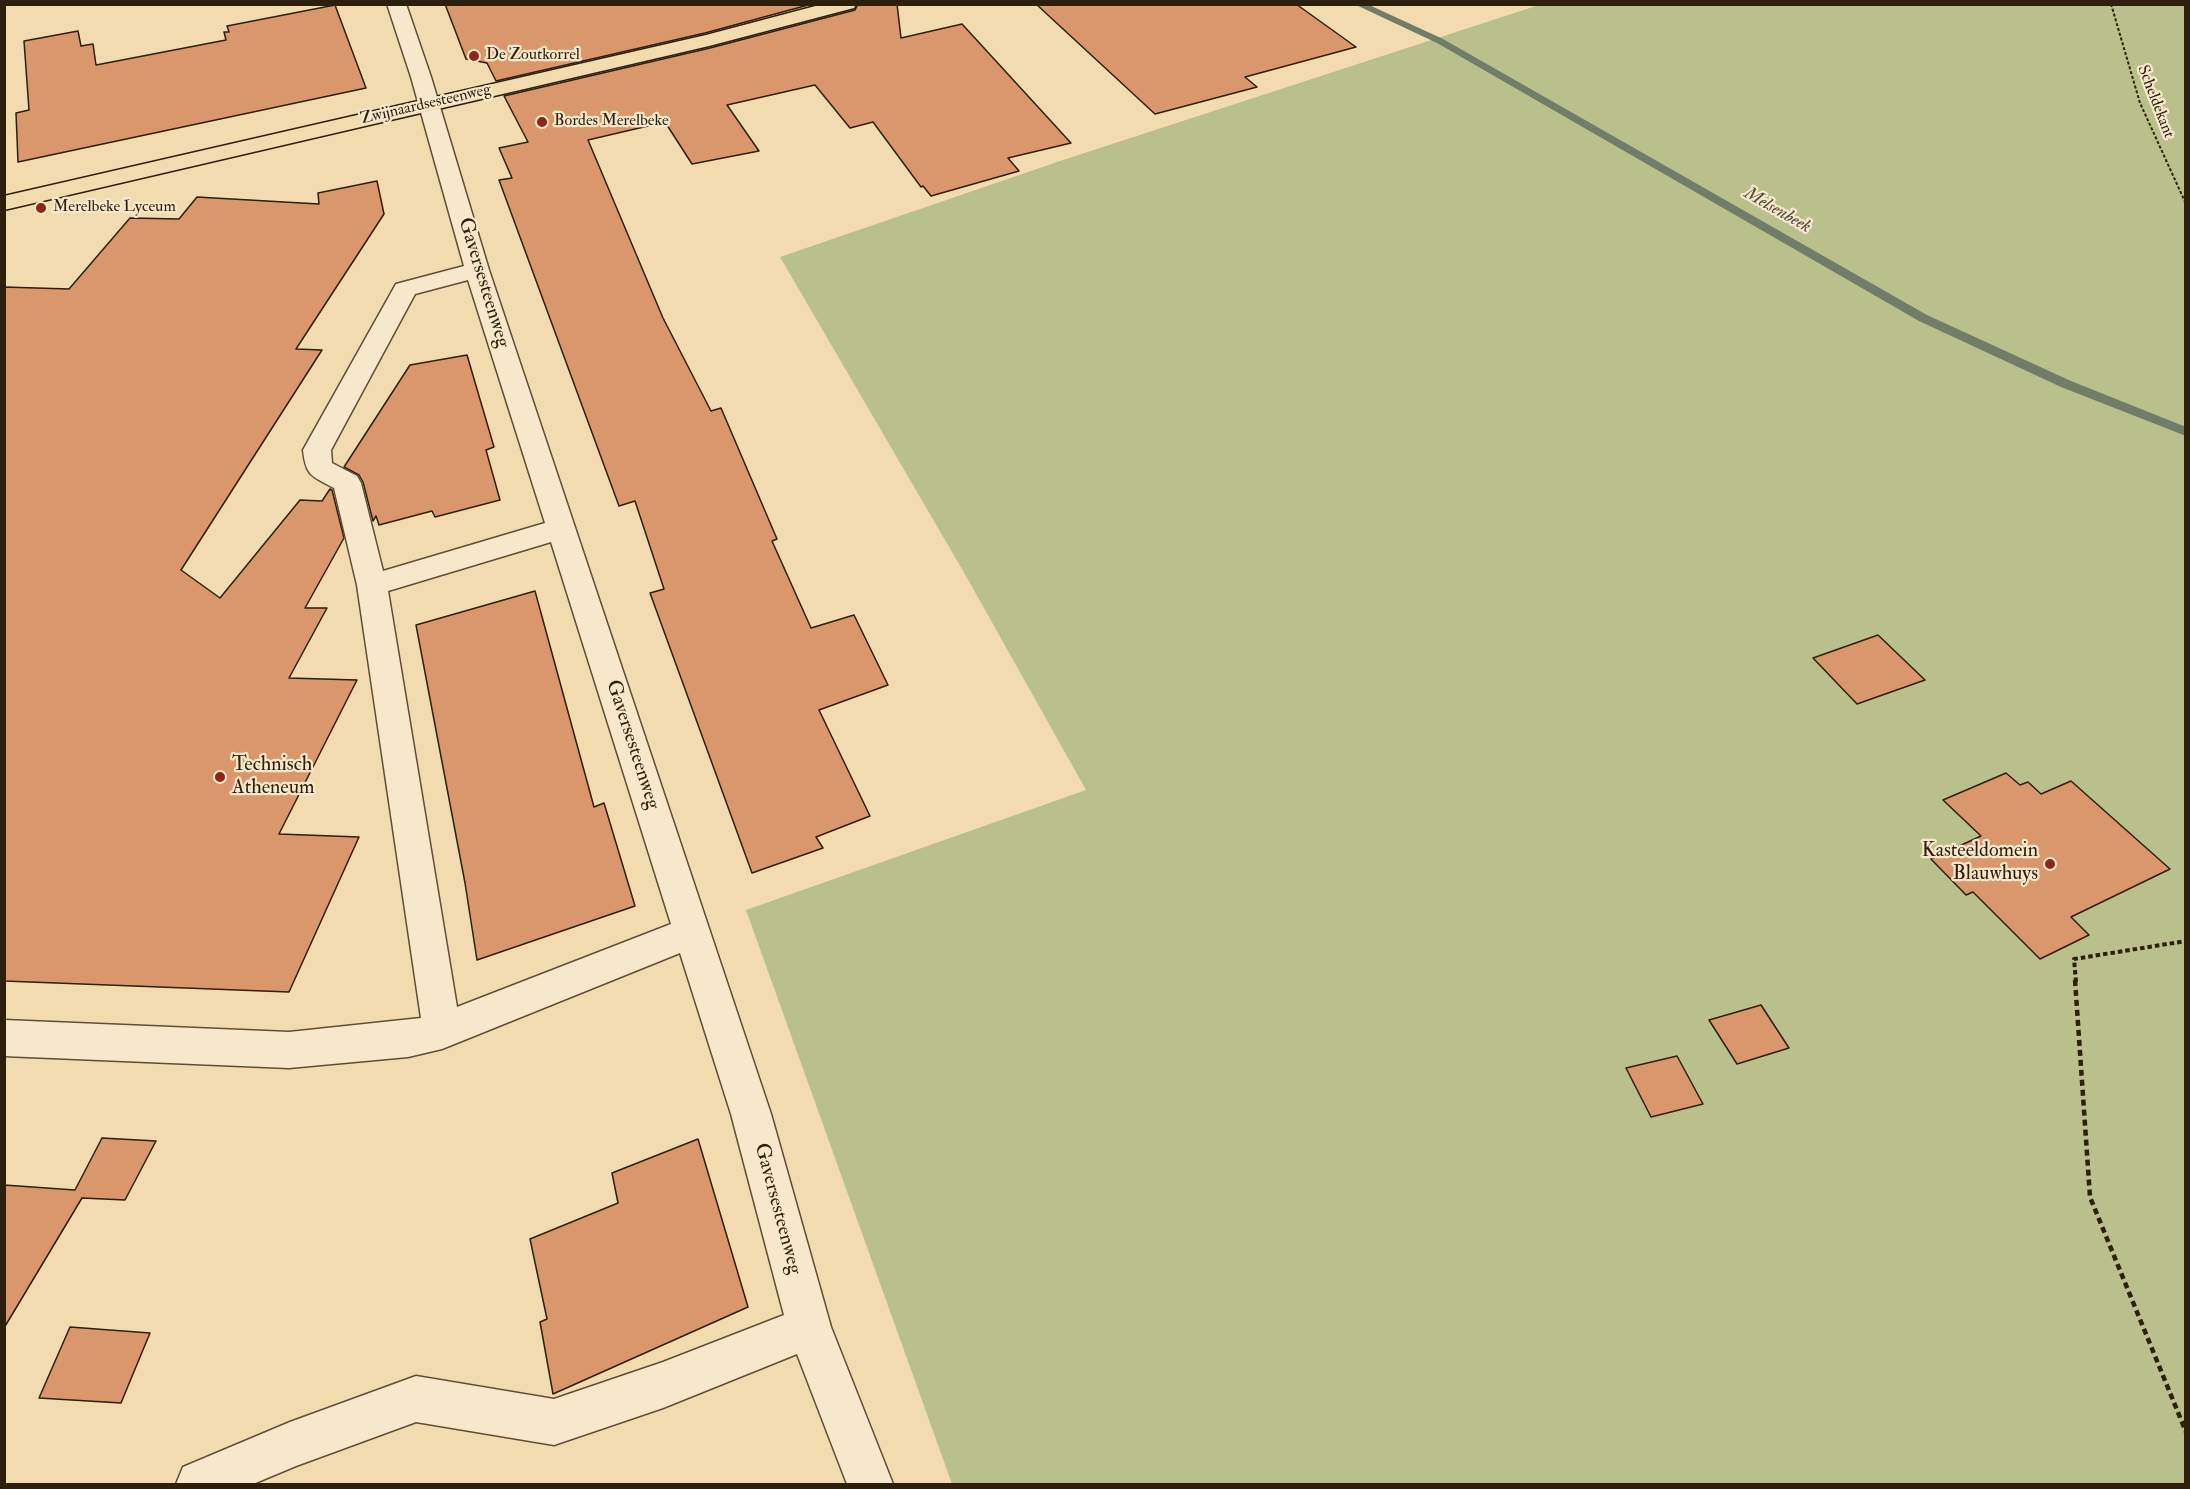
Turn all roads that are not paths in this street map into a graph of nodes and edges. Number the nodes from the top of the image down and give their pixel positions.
1 (396, 4) edge
2 (848, 4) edge
3 (429, 105) junction
4 (4, 203) edge
5 (477, 270) junction
6 (562, 528) junction
7 (372, 585) junction
8 (693, 932) junction
9 (442, 1031) junction
10 (4, 1038) edge
11 (809, 1327) junction
12 (200, 1485) edge
13 (870, 1485) edge

1 - 3 street, Gaversesteenweg
2 - 3 main road, Zwijnaardsesteenweg
3 - 4 main road, Zwijnaardsesteenweg
3 - 5 street, Gaversesteenweg
5 - 6 street, Gaversesteenweg
5 - 7 street
6 - 7 street
6 - 8 street, Gaversesteenweg
7 - 9 street
8 - 9 street
8 - 11 street, Gaversesteenweg
9 - 10 street
11 - 12 street
11 - 13 street, Gaversesteenweg

